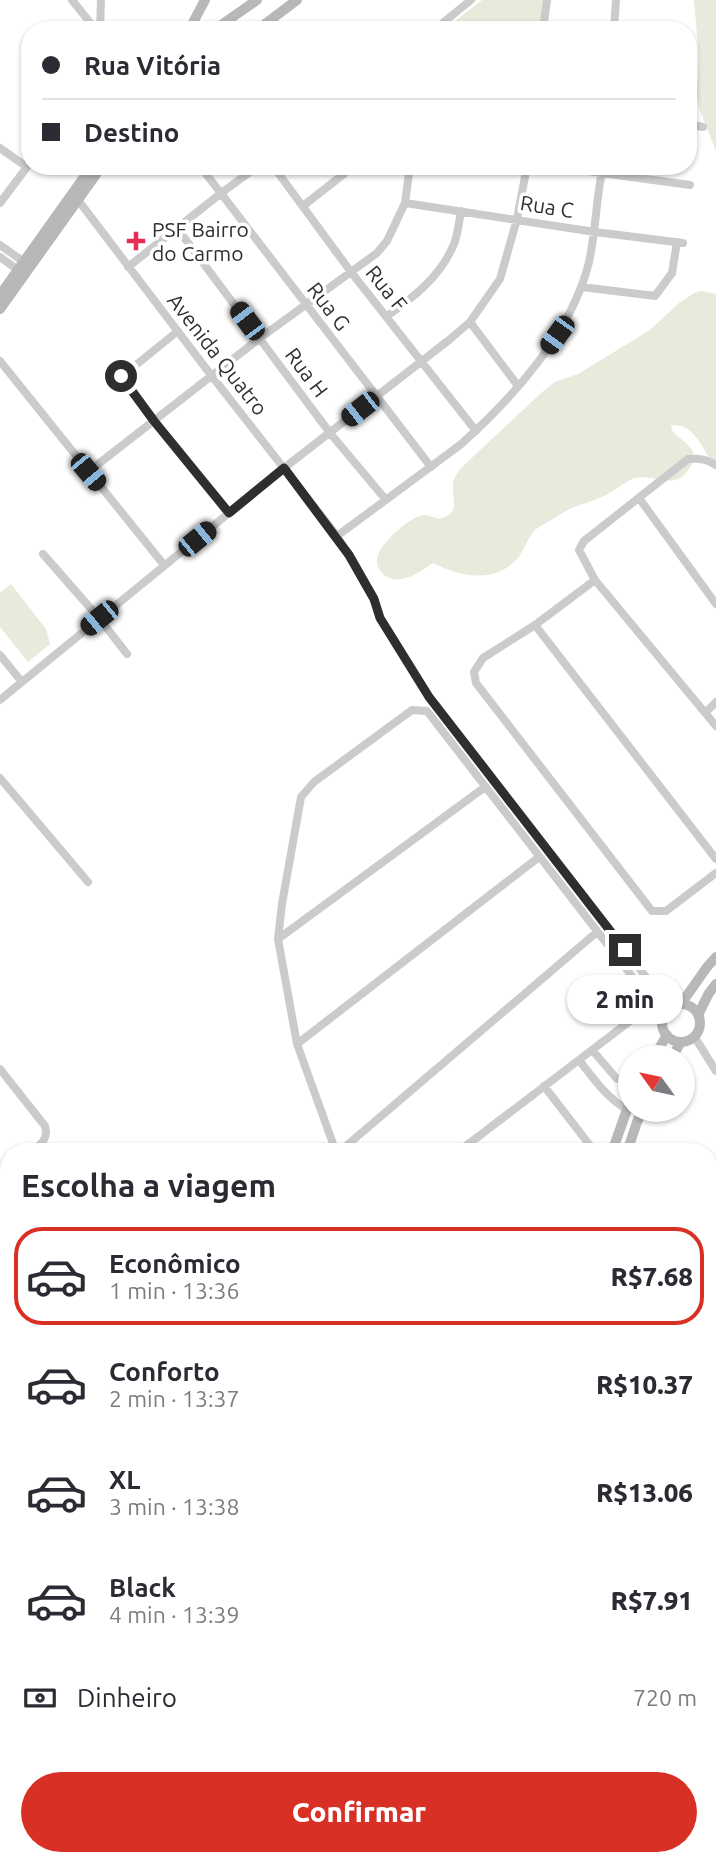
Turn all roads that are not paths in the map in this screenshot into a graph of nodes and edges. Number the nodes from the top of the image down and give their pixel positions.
1 (72, 0) edge
2 (101, 0) edge
3 (257, 0) edge
4 (296, 0) edge
5 (471, 0) edge
6 (547, 0) edge
7 (616, 0) edge
8 (203, 4) edge
9 (90, 21) edge
10 (99, 21) edge
11 (194, 21) edge
12 (228, 21) edge
13 (269, 21) edge
14 (445, 21) edge
15 (544, 21) edge
16 (615, 21) edge
17 (697, 126) edge
18 (703, 127) dead end
19 (0, 148) edge
20 (21, 163) edge
21 (21, 175) edge
22 (87, 175) edge
23 (94, 175) edge
24 (206, 175) edge
25 (246, 175) edge
26 (279, 175) edge
27 (343, 175) edge
28 (409, 175) edge
29 (525, 175) edge
30 (601, 175) edge
31 (631, 175) edge
32 (690, 185) dead end
33 (220, 194) junction
34 (75, 196) junction
35 (0, 203) edge
36 (405, 203) junction
37 (303, 206) junction
38 (461, 211) junction
39 (517, 219) junction
40 (177, 228) junction
41 (595, 232) junction
42 (0, 245) edge
43 (0, 257) edge
44 (21, 266) junction
45 (128, 267) junction
46 (351, 272) junction
47 (582, 287) junction
48 (0, 295) edge
49 (305, 305) junction
50 (0, 309) edge
51 (387, 316) junction
52 (470, 322) junction
53 (178, 331) junction
54 (260, 338) junction
55 (422, 360) junction
56 (0, 361) edge
57 (211, 375) junction
58 (518, 386) junction
59 (376, 397) junction
60 (154, 421) junction
61 (476, 431) junction
62 (330, 433) junction
63 (716, 465) edge
64 (431, 467) junction
65 (284, 468) junction
66 (88, 472) junction
67 (639, 498) junction
68 (386, 500) junction
69 (229, 513) junction
70 (337, 536) junction
71 (43, 554) dead end
72 (164, 565) junction
73 (594, 580) junction
74 (716, 604) edge
75 (99, 618) junction
76 (535, 625) junction
77 (127, 654) dead end
78 (0, 655) edge
79 (22, 682) junction
80 (0, 700) edge
81 (716, 702) edge
82 (706, 712) junction
83 (716, 726) edge
84 (0, 778) edge
85 (485, 787) junction
86 (539, 857) junction
87 (716, 859) edge
88 (716, 873) edge
89 (88, 882) dead end
90 (597, 932) junction
91 (278, 939) junction
92 (716, 957) edge
93 (716, 984) edge
94 (681, 1004) junction
95 (670, 1008) junction
96 (698, 1015) junction
97 (667, 1035) junction
98 (695, 1036) junction
99 (681, 1042) junction
100 (297, 1044) junction
101 (661, 1045) edge
102 (679, 1045) edge
103 (593, 1051) junction
104 (579, 1060) junction
105 (0, 1069) edge
106 (716, 1071) edge
107 (618, 1079) edge
108 (544, 1086) junction
109 (618, 1103) edge
110 (622, 1122) edge
111 (637, 1122) edge
112 (42, 1143) edge
113 (335, 1143) edge
114 (349, 1143) edge
115 (470, 1143) edge
116 (588, 1143) edge
117 (615, 1143) edge
118 (630, 1143) edge

1 - 9 street
2 - 10 street
3 - 12 street
4 - 13 street
5 - 14 street
6 - 15 street
7 - 16 street
8 - 11 street
17 - 18 street
19 - 20 street
21 - 35 street
22 - 34 street
23 - 34 street
24 - 33 street, Rua G
25 - 33 street
26 - 37 street, Rua F
27 - 37 street
28 - 36 street
29 - 39 street
30 - 41 street
31 - 32 street
33 - 40 street
33 - 49 street, Rua G
34 - 44 street
34 - 45 street, Avenida Quatro
34 - 50 street
36 - 38 street, Rua C
36 - 46 street
37 - 46 street, Rua F
38 - 39 street, Rua C
38 - 51 street
39 - 41 street, Rua C
39 - 52 street
40 - 45 street
40 - 54 street, Rua H
41 - 47 street
41 - 47 street, Rua C
42 - 44 street
43 - 44 street
44 - 48 street
45 - 53 street, Avenida Quatro
46 - 49 street
46 - 51 street, Rua F
47 - 58 street
49 - 54 street
49 - 59 street, Rua G
51 - 55 street, Rua F
52 - 55 street
52 - 58 street
53 - 57 street, Avenida Quatro
53 - 60 street
54 - 57 street
54 - 62 street, Rua H
55 - 59 street
55 - 61 street, Rua F
56 - 66 street
57 - 60 street
57 - 65 street, Avenida Quatro
58 - 61 street
59 - 62 street
59 - 64 street, Rua G
60 - 66 street
60 - 69 street
61 - 64 street
62 - 65 street
62 - 68 street, Rua H
63 - 67 street
64 - 68 street
65 - 69 street
65 - 70 street, Avenida Quatro
66 - 72 street
67 - 73 street
67 - 74 street
68 - 70 street
69 - 72 street
70 - 95 street, Avenida Quatro
71 - 75 street
72 - 75 street
73 - 76 street
73 - 82 street
75 - 77 street
75 - 79 street
76 - 87 street
76 - 88 street
78 - 79 street
79 - 80 street
81 - 82 street
82 - 83 street
84 - 89 street
85 - 86 street
85 - 91 street
85 - 91 street
86 - 90 street
86 - 100 street
90 - 103 street
90 - 114 street
91 - 100 street
92 - 94 street
93 - 96 street
94 - 95 street
94 - 96 street
95 - 97 street
96 - 98 street
97 - 99 street
97 - 101 street
98 - 99 street
98 - 106 street
99 - 102 street
100 - 113 street
103 - 104 street
103 - 107 street
104 - 108 street
104 - 109 street
105 - 112 street
108 - 115 street
108 - 116 street
110 - 117 street
111 - 118 street

